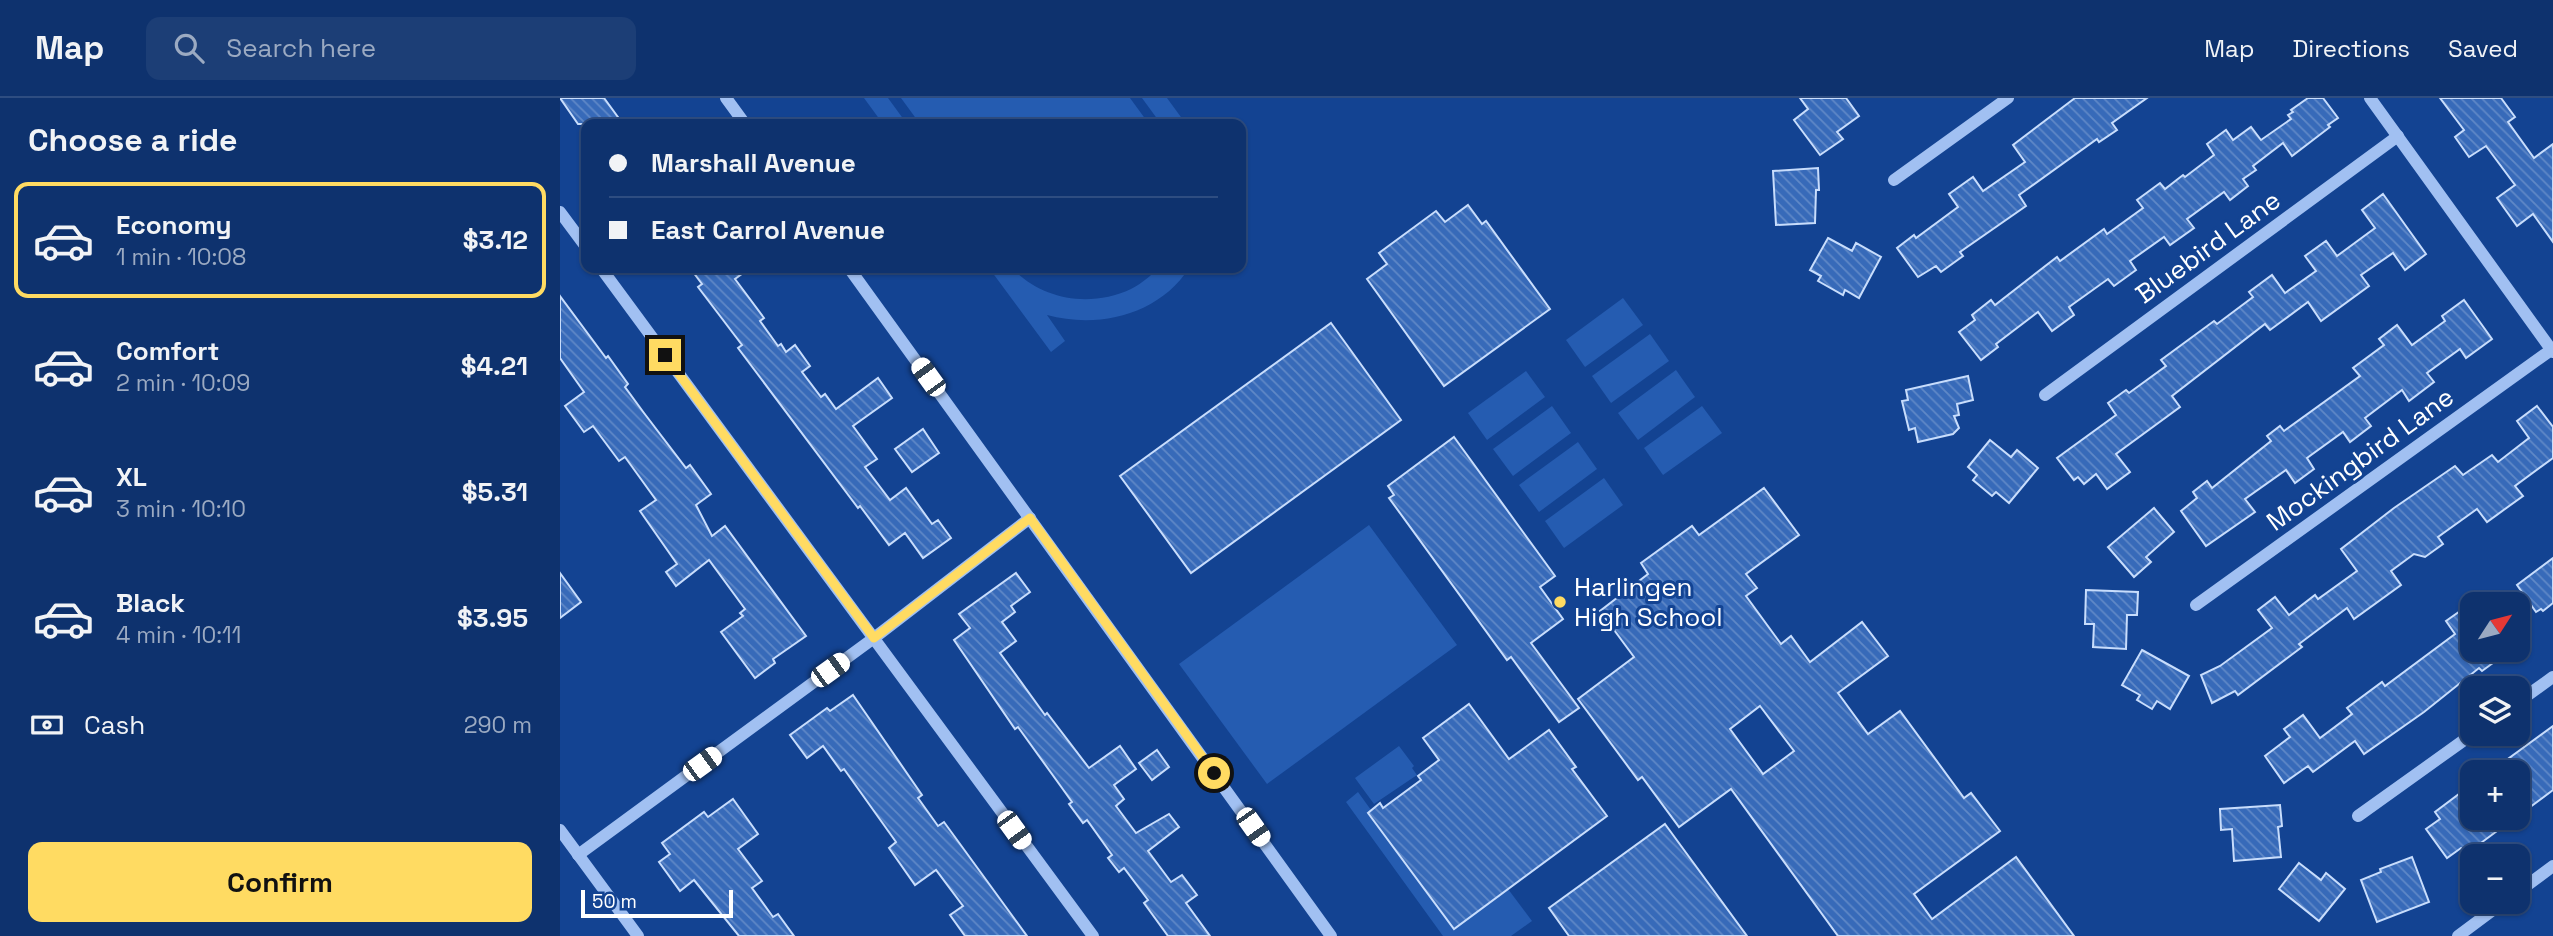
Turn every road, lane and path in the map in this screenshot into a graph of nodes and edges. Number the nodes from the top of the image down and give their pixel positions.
1 (726, 98) edge
2 (2008, 98) edge
3 (2370, 98) edge
4 (741, 119) edge
5 (2398, 136) junction
6 (1895, 180) dead end
7 (560, 212) edge
8 (581, 240) edge
9 (605, 273) edge
10 (853, 273) edge
11 (2552, 351) edge
12 (2045, 395) dead end
13 (1030, 518) junction
14 (2196, 605) dead end
15 (874, 638) junction
16 (2553, 677) edge
17 (2530, 693) edge
18 (2460, 743) edge
19 (2358, 816) dead end
20 (560, 830) edge
21 (578, 855) junction
22 (2553, 866) edge
23 (2530, 883) edge
24 (2488, 914) edge
25 (638, 936) edge
26 (1093, 936) edge
27 (1331, 936) edge
28 (2458, 936) edge

1 - 4 street
2 - 6 street
3 - 5 street
5 - 11 street
5 - 12 street, Bluebird Lane
7 - 8 street
9 - 15 street
10 - 13 street
11 - 14 street, Mockingbird Lane
13 - 15 street
13 - 27 street
15 - 21 street
15 - 26 street
16 - 17 street
18 - 19 street
20 - 21 street
21 - 25 street
22 - 23 street
24 - 28 street

